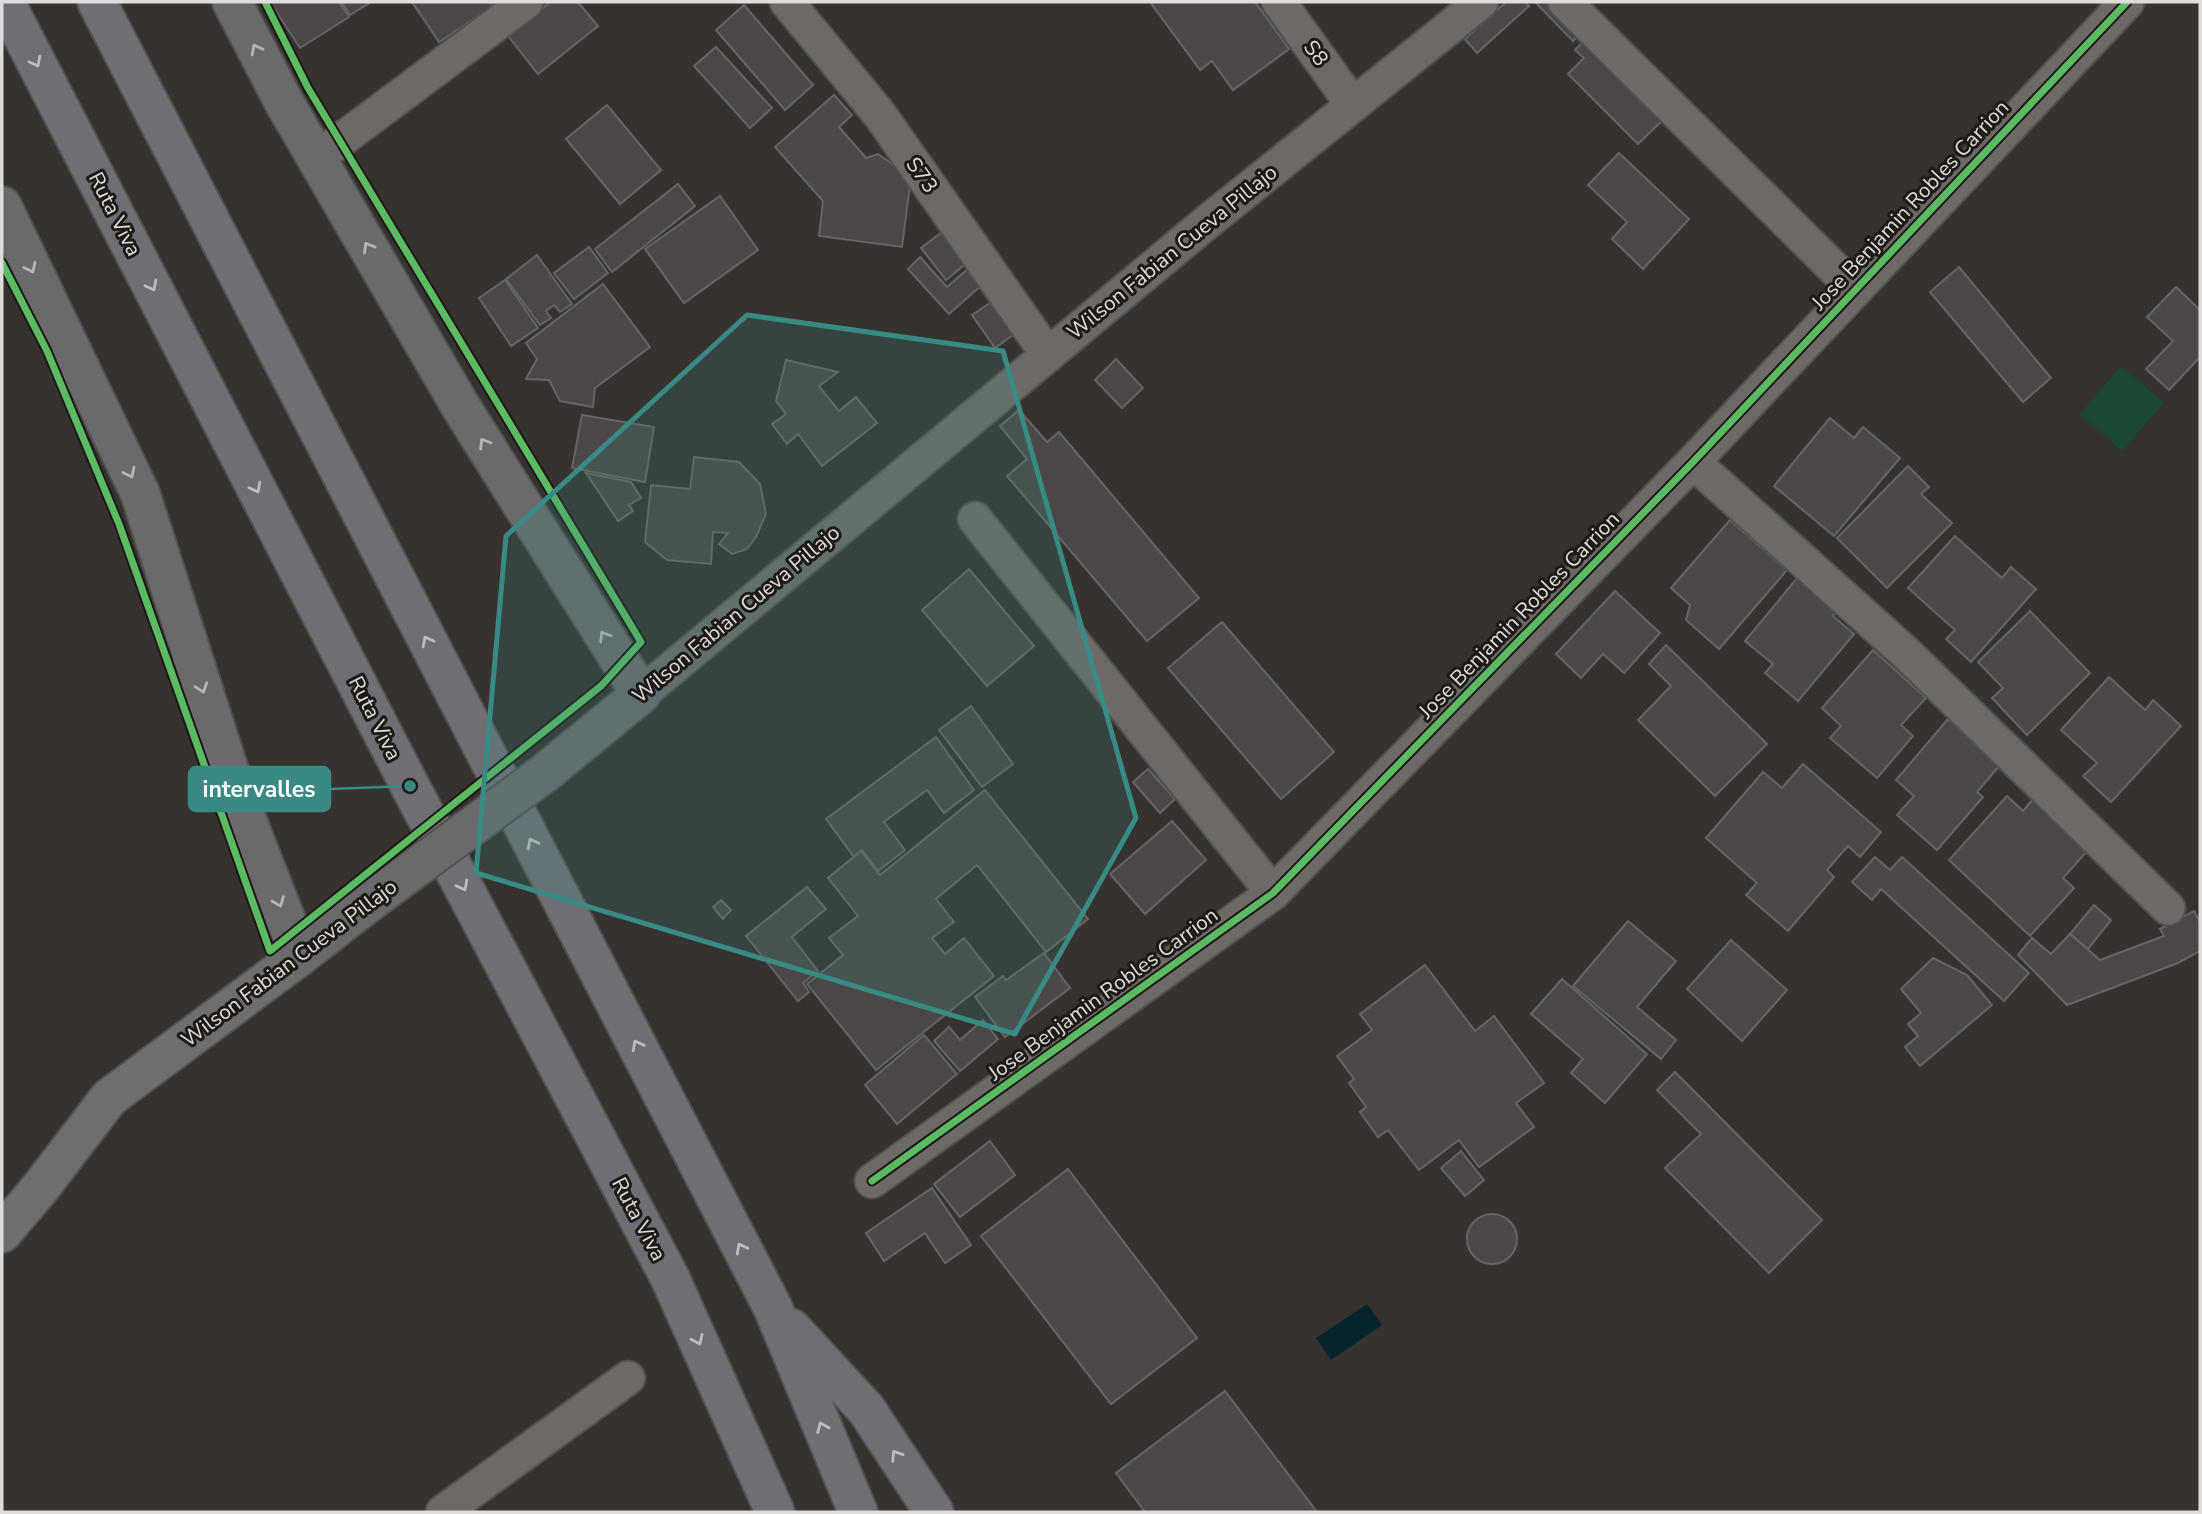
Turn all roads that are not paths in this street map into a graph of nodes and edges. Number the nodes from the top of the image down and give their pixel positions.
1 (5, 2) edge
2 (97, 2) edge
3 (232, 2) edge
4 (526, 2) edge
5 (788, 2) edge
6 (1279, 2) edge
7 (1481, 2) edge
8 (1565, 2) edge
9 (2127, 2) edge
10 (1353, 105) junction
11 (317, 158) junction
12 (2, 206) edge
13 (1855, 289) junction
14 (1048, 355) junction
15 (1693, 461) junction
16 (975, 519) dead end
17 (640, 694) junction
18 (1273, 893) junction
19 (2168, 908) dead end
20 (300, 956) junction
21 (872, 1181) dead end
22 (2, 1233) edge
23 (773, 1308) junction
24 (628, 1378) dead end
25 (753, 1463) junction
26 (443, 1512) edge
27 (762, 1512) edge
28 (775, 1512) edge
29 (858, 1512) edge
30 (934, 1512) edge

1 -> 25 highway, Ruta Viva
23 -> 2 highway
11 -> 3 main road
4 - 11 street
5 - 14 street, S73
6 - 10 street, S8
7 - 10 street, Wilson Fabian Cueva Pillajo
8 - 13 street
9 - 13 street, Jose Benjamin Robles Carrion
10 - 14 street, Wilson Fabian Cueva Pillajo
17 -> 11 main road
12 -> 20 main road
13 - 15 street, Jose Benjamin Robles Carrion
14 - 17 street, Wilson Fabian Cueva Pillajo
15 - 18 street, Jose Benjamin Robles Carrion
15 - 19 street
16 - 18 street
17 - 20 main road, Wilson Fabian Cueva Pillajo, bridge
18 - 21 street, Jose Benjamin Robles Carrion
20 - 22 main road, Wilson Fabian Cueva Pillajo
29 -> 23 highway
30 -> 23 highway
24 - 26 street
25 - 27 highway
25 - 28 highway, Ruta Viva

